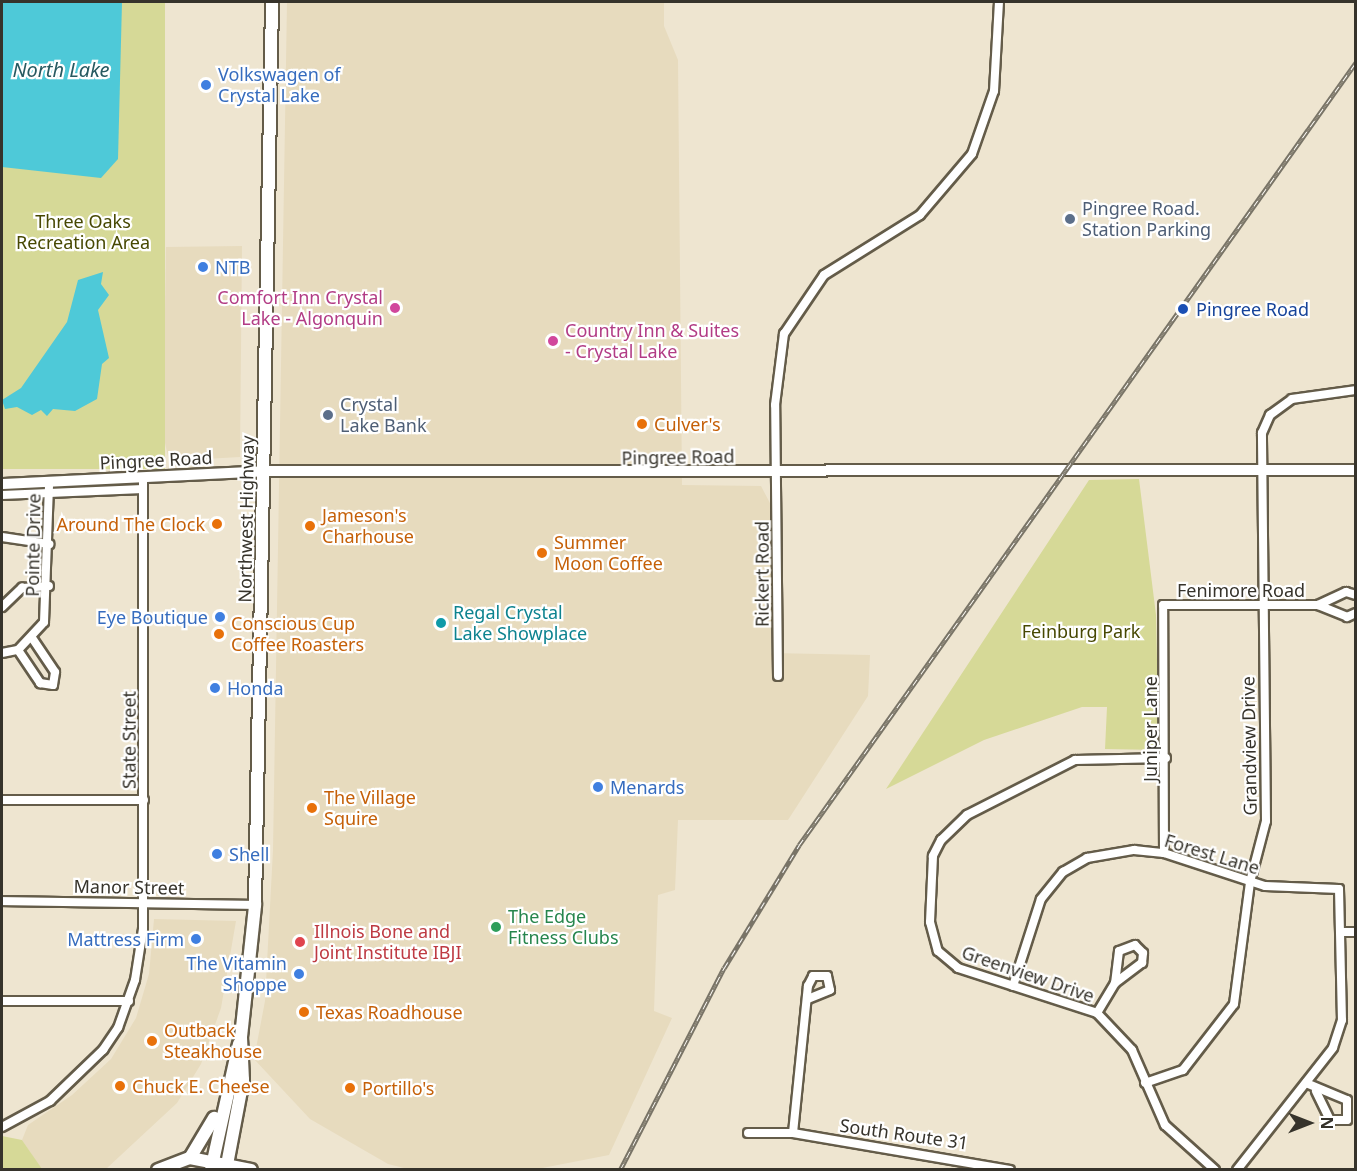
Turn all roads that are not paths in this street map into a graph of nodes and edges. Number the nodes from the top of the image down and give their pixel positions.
1 (272, 2) edge
2 (999, 2) edge
3 (1356, 390) edge
4 (1356, 470) edge
5 (265, 471) junction
6 (1261, 471) junction
7 (777, 472) junction
8 (143, 477) junction
9 (2, 484) edge
10 (49, 487) junction
11 (143, 489) junction
12 (2, 495) edge
13 (2, 537) edge
14 (49, 544) junction
15 (49, 586) junction
16 (1356, 595) edge
17 (1262, 604) junction
18 (1163, 605) joint
19 (1318, 605) junction
20 (2, 607) edge
21 (1356, 613) edge
22 (33, 639) junction
23 (18, 650) junction
24 (2, 653) edge
25 (778, 676) dead end
26 (1166, 758) junction
27 (2, 800) edge
28 (144, 800) junction
29 (1164, 854) junction
30 (1250, 882) junction
31 (2, 901) edge
32 (143, 901) junction
33 (255, 905) junction
34 (1342, 932) junction
35 (1356, 932) edge
36 (1115, 983) junction
37 (1013, 986) junction
38 (808, 999) dead end
39 (2, 1001) edge
40 (129, 1001) junction
41 (1097, 1013) junction
42 (241, 1037) junction
43 (227, 1077) junction
44 (1146, 1083) junction
45 (1306, 1083) junction
46 (1316, 1091) junction
47 (2, 1127) edge
48 (793, 1133) junction
49 (748, 1134) dead end
50 (190, 1158) junction
51 (212, 1167) edge
52 (227, 1168) edge
53 (159, 1170) edge
54 (251, 1170) edge
55 (1010, 1170) edge
56 (1215, 1170) edge
57 (1237, 1170) edge

1 - 5 main road, Northwest Highway
2 - 7 street, Rickert Road
3 - 6 street, Grandview Drive
4 - 6 street, Pingree Road
5 - 7 street, Pingree Road
5 - 8 street, Pingree Road
5 - 33 main road, Northwest Highway
6 - 7 street, Pingree Road
6 - 17 street, Grandview Drive
7 - 25 street, Rickert Road
8 - 10 street, Pingree Road
8 - 11 street, State Street
9 - 10 street, Pingree Road
10 - 11 street
10 - 12 street
10 - 14 street, Pointe Drive
11 - 28 street, State Street
13 - 14 street
14 - 15 street, Pointe Drive
15 - 20 street
15 - 22 street, Pointe Drive
16 - 19 street, Fenimore Road
17 - 18 street, Fenimore Road
17 - 19 street, Fenimore Road
17 - 30 street, Grandview Drive
18 - 26 street, Juniper Lane
19 - 21 street, Fenimore Road
22 - 23 street, Pointe Drive
22 - 23 street
23 - 24 street, Pointe Drive
26 - 29 street, Juniper Lane
26 - 37 street, Greenview Drive
27 - 28 street
28 - 32 street, State Street
29 - 30 street, Forest Lane
29 - 37 street, Forest Lane
30 - 34 street, Forest Lane
30 - 44 street, Grandview Drive
31 - 32 street, Manor Street
32 - 33 street, Manor Street
32 - 40 street, State Street
33 - 42 main road, Northwest Highway
34 - 35 street
34 - 45 street
36 - 36 street
36 - 41 street
37 - 41 street, Greenview Drive
38 - 48 street
39 - 40 street
40 - 47 street, State Street
41 - 44 street, Greenview Drive
42 - 43 main road, Northwest Highway
42 - 52 main road, Northwest Highway
43 - 50 main road
43 - 51 main road, Northwest Highway
44 - 56 street, Greenview Drive
45 - 46 street
45 - 57 street
46 - 46 street
48 - 49 street, South Route 31
48 - 55 street, South Route 31
50 - 51 main road
50 - 53 main road
51 - 52 main road
52 - 54 main road

